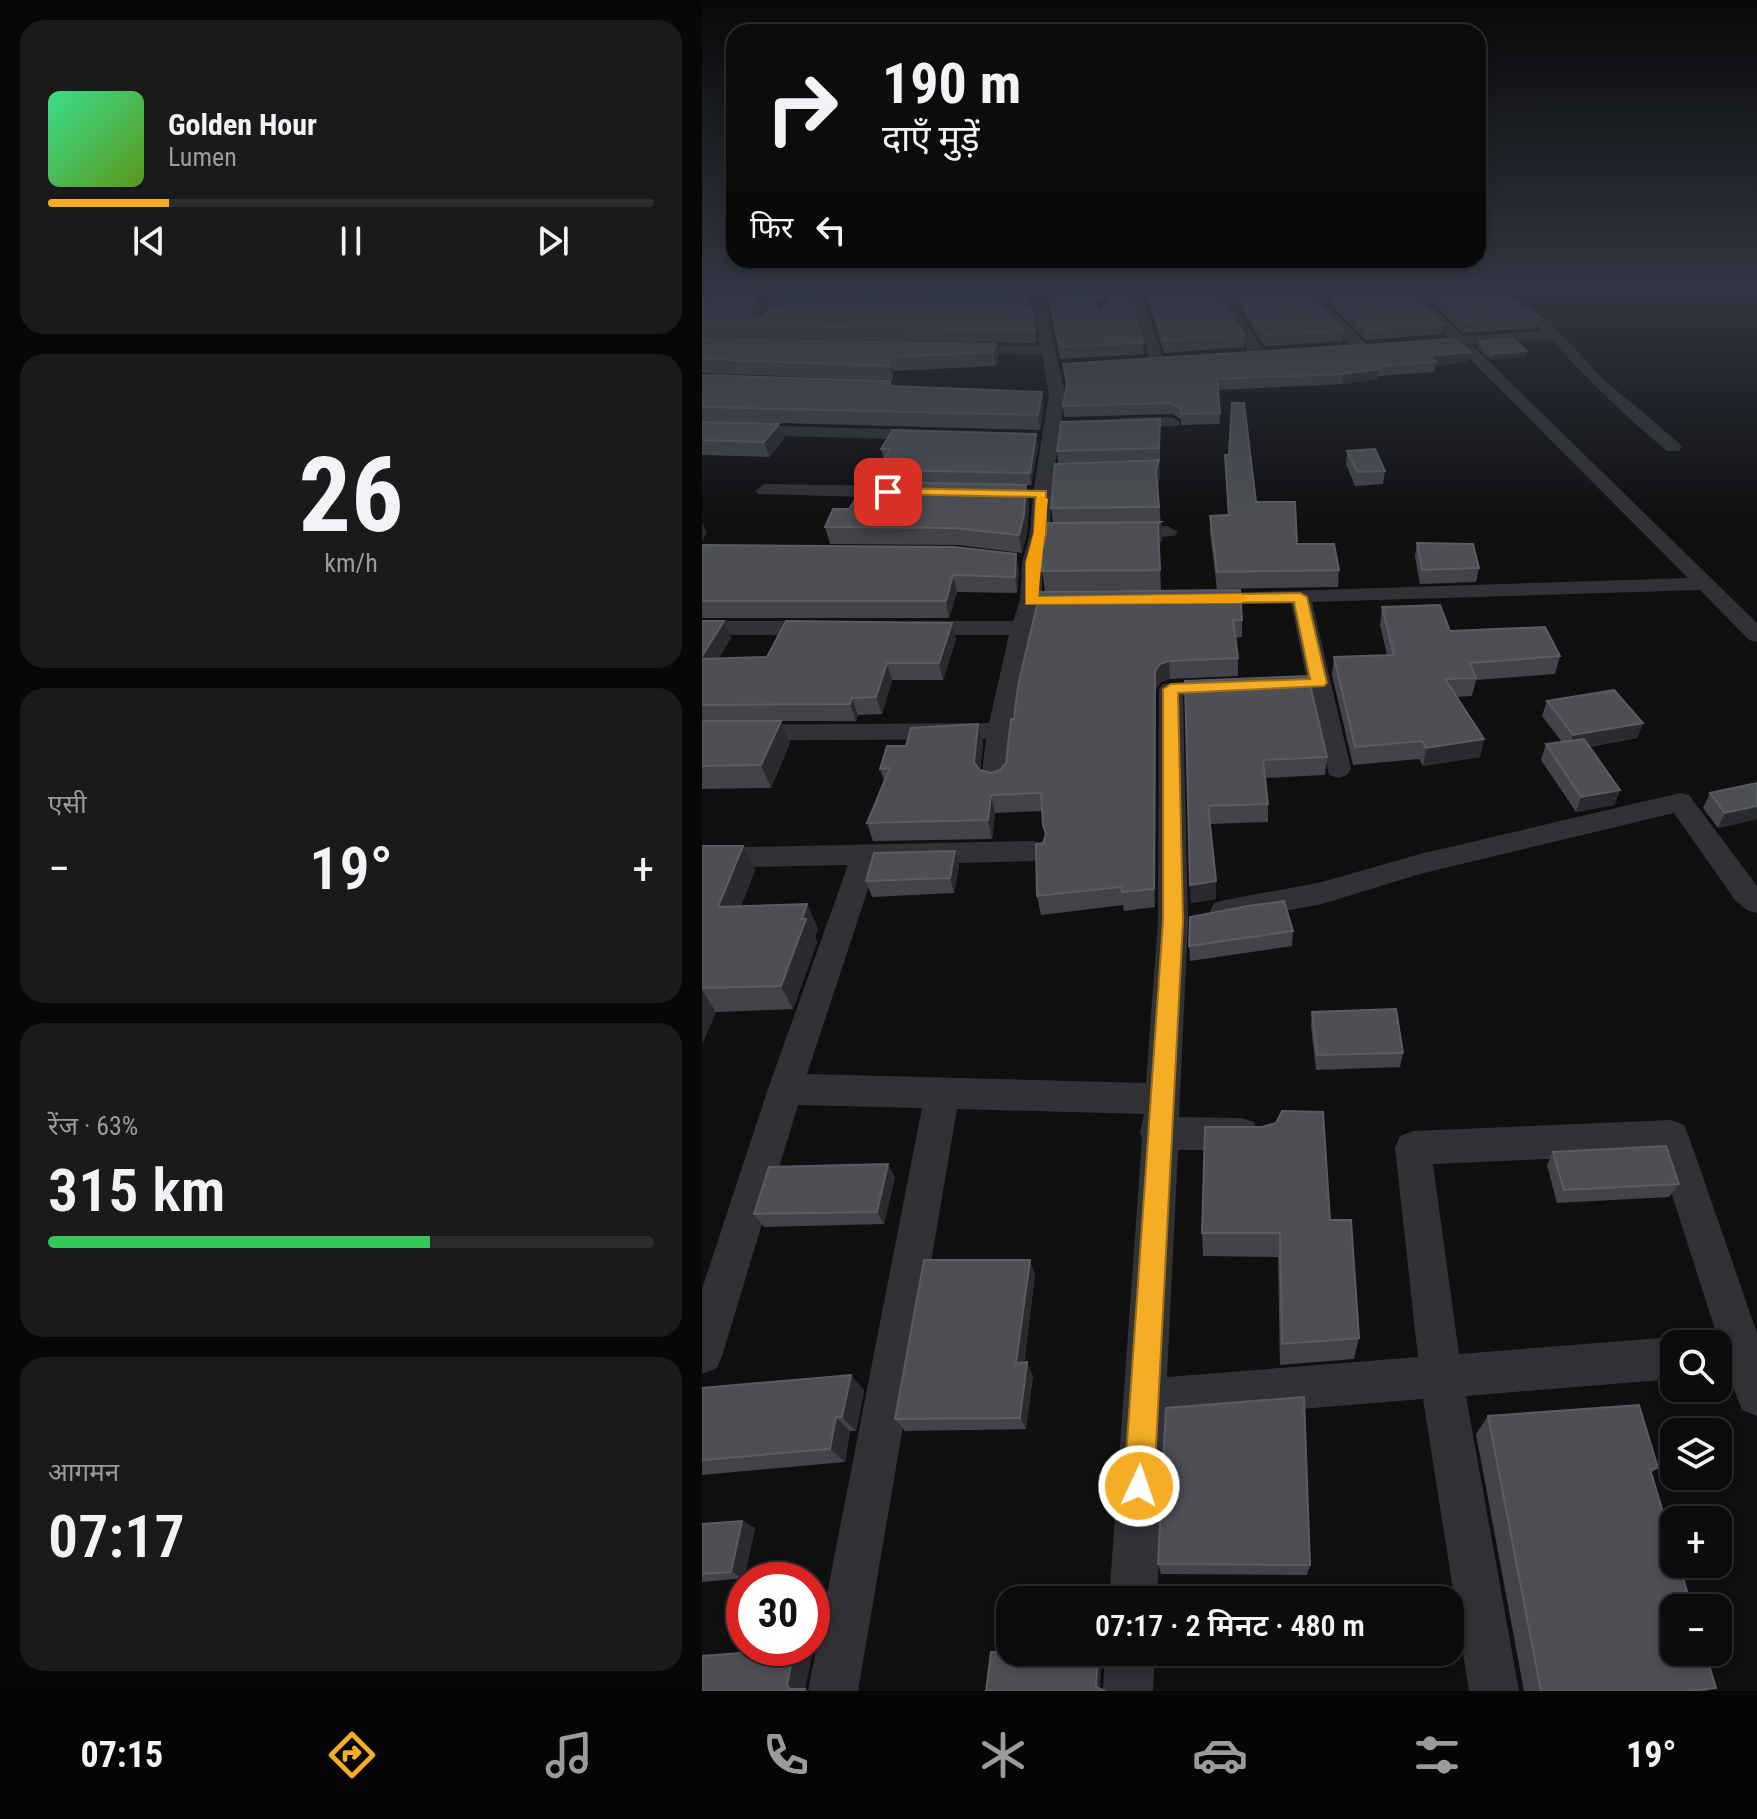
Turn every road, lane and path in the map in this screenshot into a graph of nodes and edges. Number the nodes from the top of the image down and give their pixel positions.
1 (1057, 362) edge
2 (737, 363) edge
3 (1481, 363) edge
4 (1580, 363) edge
5 (702, 381) edge
6 (727, 382) junction
7 (702, 402) edge
8 (1172, 422) dead end
9 (1097, 424) edge
10 (702, 429) edge
11 (940, 435) edge
12 (1673, 447) dead end
13 (765, 490) dead end
14 (919, 492) edge
15 (1168, 532) dead end
16 (1111, 533) edge
17 (1707, 584) junction
18 (1300, 597) junction
19 (1176, 600) edge
20 (1031, 601) junction
21 (1059, 601) edge
22 (702, 628) edge
23 (846, 628) edge
24 (894, 628) edge
25 (1022, 628) junction
26 (1757, 635) edge
27 (1319, 683) junction
28 (1000, 731) junction
29 (702, 733) edge
30 (1338, 769) dead end
31 (994, 780) edge
32 (1033, 851) edge
33 (865, 856) junction
34 (702, 858) edge
35 (1757, 902) edge
36 (1173, 921) junction
37 (785, 1089) junction
38 (942, 1093) junction
39 (1159, 1116) junction
40 (1260, 1134) edge
41 (702, 1353) edge
42 (1739, 1353) edge
43 (1660, 1359) edge
44 (1441, 1377) junction
45 (1757, 1395) edge
46 (1144, 1400) junction
47 (1134, 1586) edge
48 (1129, 1666) edge
49 (833, 1691) edge
50 (1128, 1691) edge
51 (1494, 1691) edge

1 - 20 street
2 - 6 street
3 - 17 street
4 - 12 street
5 - 6 street
6 - 7 street
8 - 9 street
10 - 11 street
13 - 14 street
15 - 16 street
17 - 18 street
17 - 26 street
18 - 19 street
18 - 27 street
20 - 21 street
20 - 25 street
22 - 23 street
24 - 25 street
25 - 28 street
27 - 30 street
27 - 36 street
28 - 29 street
28 - 31 street
32 - 33 street
33 - 34 street
33 - 37 street
35 - 36 street
36 - 39 street
37 - 38 street
37 - 41 street
38 - 39 street
38 - 49 street
39 - 40 street
39 - 46 street
42 - 44 street
42 - 45 street
43 - 44 street
44 - 46 street
44 - 51 street
46 - 47 street
48 - 50 street

